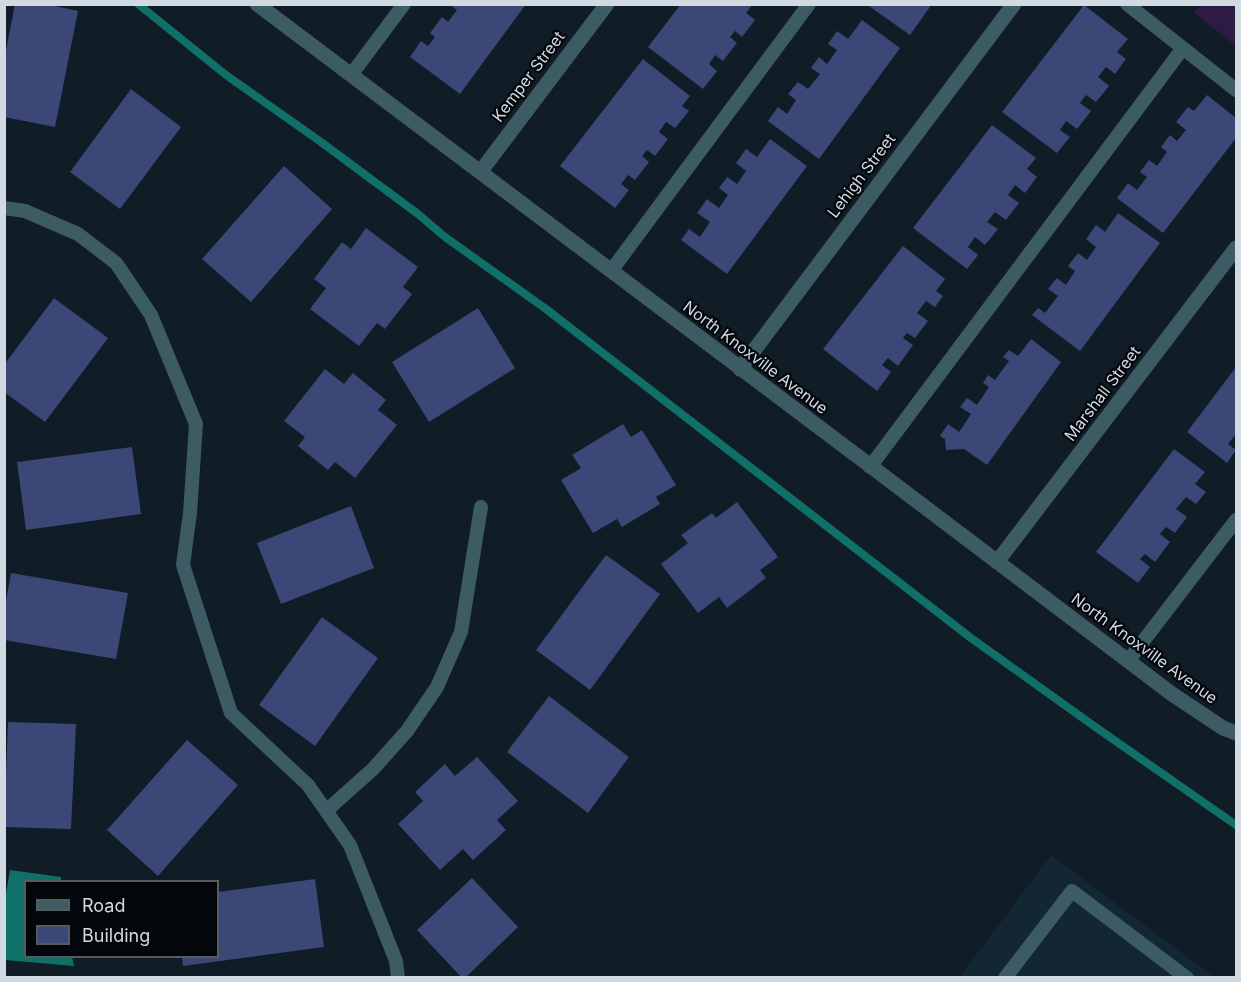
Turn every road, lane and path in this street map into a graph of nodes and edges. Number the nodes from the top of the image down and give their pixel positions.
1 (257, 4) edge
2 (404, 4) edge
3 (607, 4) edge
4 (809, 4) edge
5 (1014, 4) edge
6 (1127, 4) edge
7 (1183, 48) junction
8 (351, 75) junction
9 (1236, 90) edge
10 (481, 171) junction
11 (4, 208) edge
12 (1236, 248) edge
13 (611, 271) junction
14 (740, 369) junction
15 (870, 467) junction
16 (481, 507) dead end
17 (1236, 520) edge
18 (997, 562) junction
19 (1128, 661) junction
20 (1236, 733) edge
21 (326, 811) junction
22 (398, 978) edge
23 (1005, 978) edge
24 (1187, 978) edge

1 - 8 street, North Knoxville Avenue
2 - 8 lane
3 - 10 street, Kemper Street
4 - 13 lane
5 - 14 street, Lehigh Street
6 - 7 lane
7 - 9 lane
7 - 15 lane
8 - 10 street, North Knoxville Avenue
10 - 13 street, North Knoxville Avenue
11 - 21 lane
12 - 18 street, Marshall Street
13 - 14 street, North Knoxville Avenue
14 - 15 street, North Knoxville Avenue
15 - 18 street, North Knoxville Avenue
16 - 21 lane
17 - 19 lane
18 - 19 street, North Knoxville Avenue
19 - 20 street, North Knoxville Avenue
21 - 22 lane
23 - 24 lane

